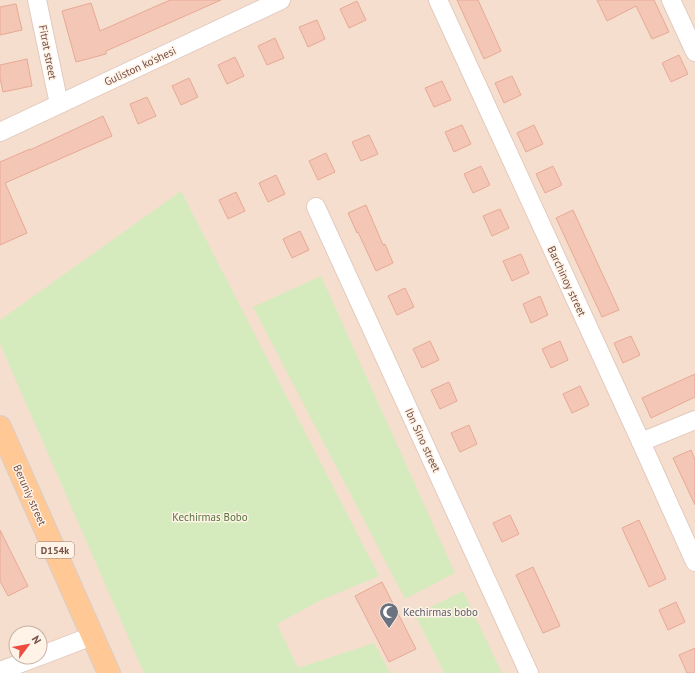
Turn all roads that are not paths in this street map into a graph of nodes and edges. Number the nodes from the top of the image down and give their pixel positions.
1 (38, 0) edge
2 (281, 0) edge
3 (438, 0) edge
4 (671, 0) edge
5 (695, 52) edge
6 (59, 104) junction
7 (0, 132) edge
8 (316, 207) dead end
9 (695, 420) edge
10 (0, 427) edge
11 (641, 442) junction
12 (695, 562) edge
13 (92, 636) junction
14 (48, 653) edge
15 (16, 665) edge
16 (0, 671) edge
17 (109, 673) edge
18 (529, 673) edge

1 - 6 street, Fitrat street
2 - 6 street, Guliston ko'shesi
3 - 11 street, Barchinoy street
4 - 5 street
6 - 7 street, Guliston ko'shesi
8 - 18 street, Ibn Sino street
9 - 11 street
10 - 13 main road, Beruniy street / D154k
11 - 12 street, Barchinoy street
13 - 14 street
13 - 17 main road, Beruniy street / D154k
15 - 16 street

